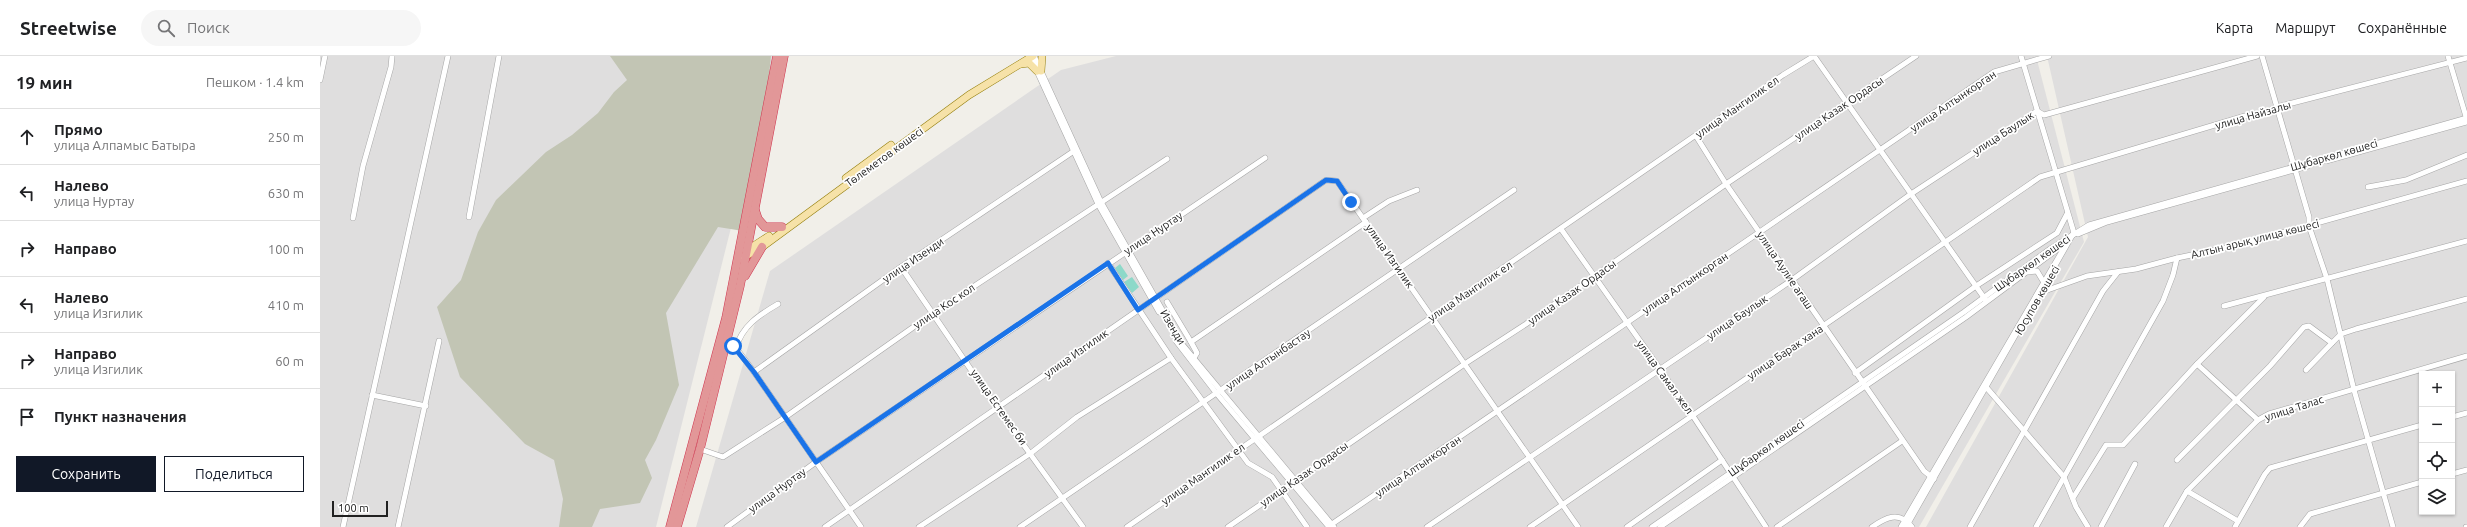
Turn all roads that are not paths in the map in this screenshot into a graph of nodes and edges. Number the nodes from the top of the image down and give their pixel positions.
1 (325, 56) edge
2 (392, 56) edge
3 (448, 56) edge
4 (499, 56) edge
5 (777, 56) edge
6 (784, 56) edge
7 (1030, 56) edge
8 (1042, 56) edge
9 (1814, 56) edge
10 (1916, 56) edge
11 (2021, 56) edge
12 (2048, 56) edge
13 (2256, 56) edge
14 (2262, 56) edge
15 (2448, 56) edge
16 (2467, 58) edge
17 (2024, 63) junction
18 (2449, 63) junction
19 (1015, 66) junction
20 (1039, 71) junction
21 (320, 80) edge
22 (1848, 102) junction
23 (2277, 107) junction
24 (2037, 110) junction
25 (2467, 120) edge
26 (1696, 136) junction
27 (1881, 150) junction
28 (1075, 151) junction
29 (2467, 155) edge
30 (1265, 158) dead end
31 (1167, 159) dead end
32 (2294, 168) junction
33 (2054, 172) junction
34 (2040, 177) joint
35 (2467, 181) edge
36 (1726, 184) junction
37 (2368, 187) dead end
38 (1417, 190) dead end
39 (1514, 190) dead end
40 (1911, 194) junction
41 (1099, 203) junction
42 (754, 208) junction
43 (2067, 214) junction
44 (469, 217) dead end
45 (353, 218) dead end
46 (1365, 220) junction
47 (2309, 226) junction
48 (782, 227) junction
49 (1561, 229) junction
50 (1760, 232) junction
51 (2073, 236) junction
52 (2467, 241) edge
53 (1945, 242) junction
54 (762, 246) junction
55 (1126, 251) junction
56 (742, 256) junction
57 (2177, 258) junction
58 (1108, 263) junction
59 (901, 267) junction
60 (1400, 269) junction
61 (2118, 272) junction
62 (2024, 274) junction
63 (1595, 276) junction
64 (2327, 279) junction
65 (1792, 280) junction
66 (2043, 281) junction
67 (740, 286) junction
68 (1976, 286) junction
69 (2042, 292) junction
70 (2265, 296) junction
71 (1154, 299) junction
72 (1986, 299) junction
73 (2467, 299) edge
74 (1167, 302) dead end
75 (778, 304) dead end
76 (2224, 306) dead end
77 (1138, 310) junction
78 (932, 314) junction
79 (1432, 316) junction
80 (1627, 323) junction
81 (1823, 327) junction
82 (2341, 334) junction
83 (439, 341) dead end
84 (1191, 342) junction
85 (726, 343) junction
86 (2332, 343) junction
87 (736, 348) junction
88 (2467, 356) edge
89 (1171, 358) junction
90 (966, 359) junction
91 (1192, 361) junction
92 (1466, 363) junction
93 (2197, 364) junction
94 (1659, 370) junction
95 (2306, 370) dead end
96 (754, 372) junction
97 (1855, 373) junction
98 (1863, 385) junction
99 (1986, 386) junction
100 (2354, 390) junction
101 (1219, 393) junction
102 (372, 395) junction
103 (2236, 399) junction
104 (1203, 403) junction
105 (426, 406) junction
106 (997, 408) junction
107 (1498, 412) junction
108 (2467, 413) edge
109 (1693, 416) junction
110 (2455, 416) edge
111 (784, 418) junction
112 (2258, 420) junction
113 (2419, 426) edge
114 (2025, 430) junction
115 (1256, 437) junction
116 (2370, 440) junction
117 (1902, 441) junction
118 (700, 449) junction
119 (1239, 449) junction
120 (1031, 453) junction
121 (1528, 458) junction
122 (1722, 460) junction
123 (2177, 460) dead end
124 (816, 462) junction
125 (2135, 464) dead end
126 (2467, 470) edge
127 (2455, 473) edge
128 (1732, 474) junction
129 (2064, 477) junction
130 (1932, 478) junction
131 (1293, 481) junction
132 (2419, 483) edge
133 (1280, 490) junction
134 (2187, 491) junction
135 (2384, 492) junction
136 (1063, 498) junction
137 (2073, 498) junction
138 (1562, 505) junction
139 (848, 510) junction
140 (2238, 521) junction
141 (1908, 524) edge
142 (1331, 526) edge
143 (343, 527) edge
144 (398, 527) edge
145 (670, 527) edge
146 (677, 527) edge
147 (727, 527) edge
148 (825, 527) edge
149 (861, 527) edge
150 (919, 527) edge
151 (1020, 527) edge
152 (1083, 527) edge
153 (1127, 527) edge
154 (1228, 527) edge
155 (1307, 527) edge
156 (1427, 527) edge
157 (1530, 527) edge
158 (1578, 527) edge
159 (1628, 527) edge
160 (1652, 527) edge
161 (1660, 527) edge
162 (1766, 527) edge
163 (1777, 527) edge
164 (1872, 527) edge
165 (1901, 527) edge
166 (1970, 527) edge
167 (2036, 527) edge
168 (2088, 527) edge
169 (2100, 527) edge
170 (2166, 527) edge
171 (2235, 527) edge
172 (2300, 527) edge
173 (2393, 527) edge

1 - 21 street
2 - 45 street
3 - 102 street
4 - 44 street
5 - 56 highway
6 - 42 highway
7 - 19 main road, Төлеметов көшесі
7 - 20 street, Изенди
7 - 48 main road, Төлеметов көшесі
8 - 20 main road
9 - 22 street
9 - 26 street, улица Мангилик ел
10 - 22 street, улица Казак Ордасы
11 - 17 street
12 - 17 street, улица Алтынкорган
13 - 24 street, улица Баулык
14 - 23 street
15 - 18 street
16 - 18 street, улица Найзалы
17 - 24 street
17 - 27 street, улица Алтынкорган
18 - 23 street, улица Найзалы
18 - 25 street
19 - 20 main road
19 - 54 main road, Төлеметов көшесі
20 - 28 street, Изенди
22 - 27 street
22 - 36 street, улица Казак Ордасы
23 - 32 street
23 - 33 street, улица Найзалы
24 - 33 street
24 - 40 street, улица Баулык
25 - 32 street, Шұбаркөл көшесі
26 - 36 street, улица Аулие агаш
26 - 49 street, улица Мангилик ел
27 - 40 street
27 - 50 street, улица Алтынкорган
28 - 41 street, Изенди
28 - 59 street, улица Изенди
29 - 37 street
30 - 55 street, улица Нуртау
31 - 41 street, улица Кос кол
32 - 47 street
32 - 51 street, Шұбаркөл көшесі
33 - 34 street, улица Найзалы
33 - 43 street
34 - 53 street, улица Барак хана
35 - 47 street, Алтын арық улица көшесі
36 - 50 street, улица Аулие агаш
36 - 63 street, улица Казак Ордасы
38 - 46 street
39 - 60 street, улица Алтынбастау
40 - 53 street
40 - 65 street, улица Баулык
41 - 55 street, Изенди
41 - 78 street, улица Кос кол
42 - 48 highway
42 - 56 highway
43 - 51 street
43 - 68 street
46 - 60 street, улица Изгилик
46 - 71 street, улица Изгилик
46 - 84 street
47 - 57 street, Алтын арық улица көшесі
47 - 64 street
48 - 56 main road, Төлеметов көшесі
49 - 63 street, улица Самал жел
49 - 79 street, улица Мангилик ел
50 - 65 street, улица Аулие агаш
50 - 80 street, улица Алтынкорган
51 - 62 street, Шұбаркөл көшесі
51 - 66 street, Юсупов көшесі
51 - 69 street, Юсупов көшесі
51 - 72 street, Шұбаркөл көшесі
52 - 64 street
53 - 68 street
53 - 81 street, улица Барак хана
54 - 56 main road, Төлеметов көшесі
54 - 67 highway
55 - 58 street, улица Нуртау
55 - 71 street, Изенди
56 - 67 highway
56 - 145 highway
57 - 61 street, Алтын арық улица көшесі
57 - 129 street
58 - 77 street
58 - 90 street, улица Нуртау
59 - 78 street, улица Естемес би
59 - 96 street, улица Изенди
60 - 79 street, улица Изгилик
60 - 101 street, улица Алтынбастау
61 - 69 street, Алтын арық улица көшесі
61 - 114 street
62 - 66 street
62 - 72 street, Шұбаркөл көшесі
63 - 80 street, улица Самал жел
63 - 92 street, улица Казак Ордасы
64 - 70 street
64 - 82 street
65 - 81 street, улица Аулие агаш
65 - 94 street, улица Баулык
66 - 99 street, Юсупов көшесі
67 - 85 highway
68 - 72 street
68 - 97 street
69 - 99 street, Юсупов көшесі
70 - 76 street
70 - 93 street
71 - 77 street, улица Изгилик
71 - 91 street, Изенди
72 - 98 street, Шұбаркөл көшесі
73 - 82 street
74 - 84 street
75 - 87 street
77 - 89 street
77 - 106 street, улица Изгилик
78 - 90 street, улица Естемес би
78 - 111 street, улица Кос кол
79 - 92 street, улица Изгилик
79 - 115 street, улица Мангилик ел
80 - 94 street, улица Самал жел
80 - 107 street, улица Алтынкорган
81 - 97 street, улица Аулие агаш
81 - 109 street, улица Барак хана
82 - 86 street
82 - 100 street
83 - 105 street
84 - 91 street
85 - 87 street
85 - 118 highway
86 - 95 street
86 - 103 street
87 - 96 street
88 - 100 street, улица Талас
89 - 104 street
89 - 120 street
90 - 106 street, улица Естемес би
90 - 124 street, улица Нуртау
91 - 101 street, Изенди
92 - 107 street, улица Изгилик
92 - 131 street, улица Казак Ордасы
93 - 103 street
93 - 137 street
94 - 109 street, улица Самал жел
94 - 121 street, улица Баулык
96 - 111 street
97 - 98 street, улица Аулие агаш
98 - 117 street, улица Аулие агаш
98 - 128 street, Шұбаркөл көшесі
99 - 114 street
99 - 130 street, Юсупов көшесі
100 - 112 street, улица Талас
100 - 116 street
101 - 104 street, улица Алтынбастау
101 - 115 street, Изенди
102 - 105 street
102 - 143 street
103 - 112 street
103 - 123 street
104 - 119 street
104 - 136 street, улица Алтынбастау
105 - 144 street
106 - 120 street, улица Естемес би
106 - 139 street, улица Изгилик
107 - 121 street, улица Изгилик
107 - 142 street, улица Алтынкорган
108 - 110 street
109 - 122 street, улица Самал жел
109 - 138 street, улица Барак хана
111 - 118 street, улица Кос кол
111 - 124 street
112 - 134 street, улица Талас
113 - 116 street
114 - 129 street
114 - 166 street
115 - 119 street, улица Мангилик ел
115 - 131 street, Изенди
116 - 135 street
116 - 140 street
117 - 130 street, улица Аулие агаш
117 - 163 street
118 - 146 highway
119 - 133 street
119 - 153 street, улица Мангилик ел
120 - 136 street, улица Естемес би
120 - 150 street
121 - 138 street, улица Изгилик
121 - 156 street, улица Баулык
122 - 128 street, улица Самал жел
122 - 159 street
124 - 139 street
124 - 147 street, улица Нуртау
125 - 169 street
126 - 127 street
128 - 160 street, Шұбаркөл көшесі
128 - 161 street, Шұбаркөл көшесі
128 - 162 street, улица Самал жел
129 - 137 street
129 - 167 street
130 - 141 street, Юсупов көшесі
131 - 133 street, улица Казак Ордасы
131 - 142 street, Изенди
132 - 135 street
133 - 154 street, улица Казак Ордасы
133 - 155 street
134 - 140 street
134 - 170 street, улица Талас
135 - 172 street
135 - 173 street
136 - 151 street, улица Алтынбастау
136 - 152 street, улица Естемес би
137 - 168 street
138 - 157 street, улица Барак хана
138 - 158 street, улица Изгилик
139 - 148 street, улица Изгилик
139 - 149 street
140 - 171 street
141 - 164 street
141 - 165 street, Юсупов көшесі

